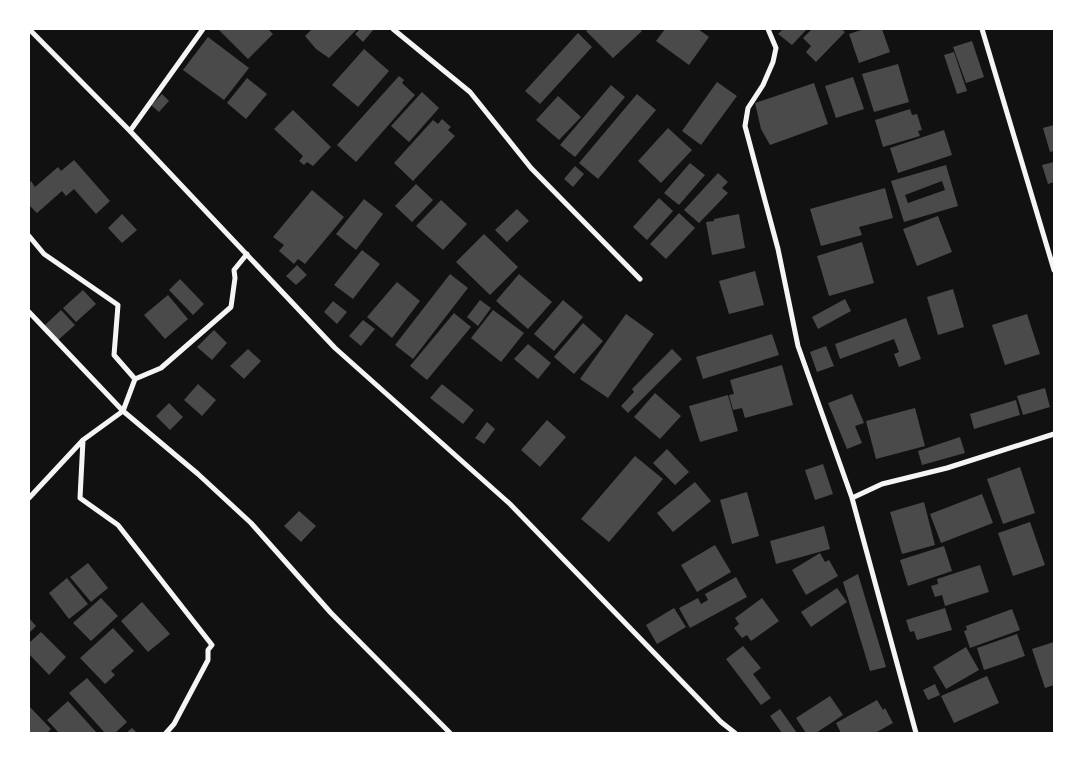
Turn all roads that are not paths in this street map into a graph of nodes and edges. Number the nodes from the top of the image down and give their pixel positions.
1 (29, 29) edge
2 (203, 29) edge
3 (393, 29) edge
4 (768, 29) edge
5 (982, 29) edge
6 (130, 131) junction
7 (29, 236) edge
8 (247, 254) junction
9 (1054, 270) edge
10 (640, 279) dead end
11 (29, 312) edge
12 (134, 379) junction
13 (123, 411) junction
14 (1054, 434) edge
15 (83, 440) junction
16 (29, 498) edge
17 (852, 498) junction
18 (166, 733) edge
19 (450, 733) edge
20 (734, 733) edge
21 (916, 733) edge

1 - 6 street
2 - 6 street
3 - 10 street
4 - 17 street
5 - 9 street
6 - 8 street
7 - 12 street
8 - 12 street
8 - 20 street
11 - 13 street
12 - 13 street
13 - 15 street
13 - 19 street
14 - 17 street
15 - 16 street
15 - 18 street
17 - 21 street

